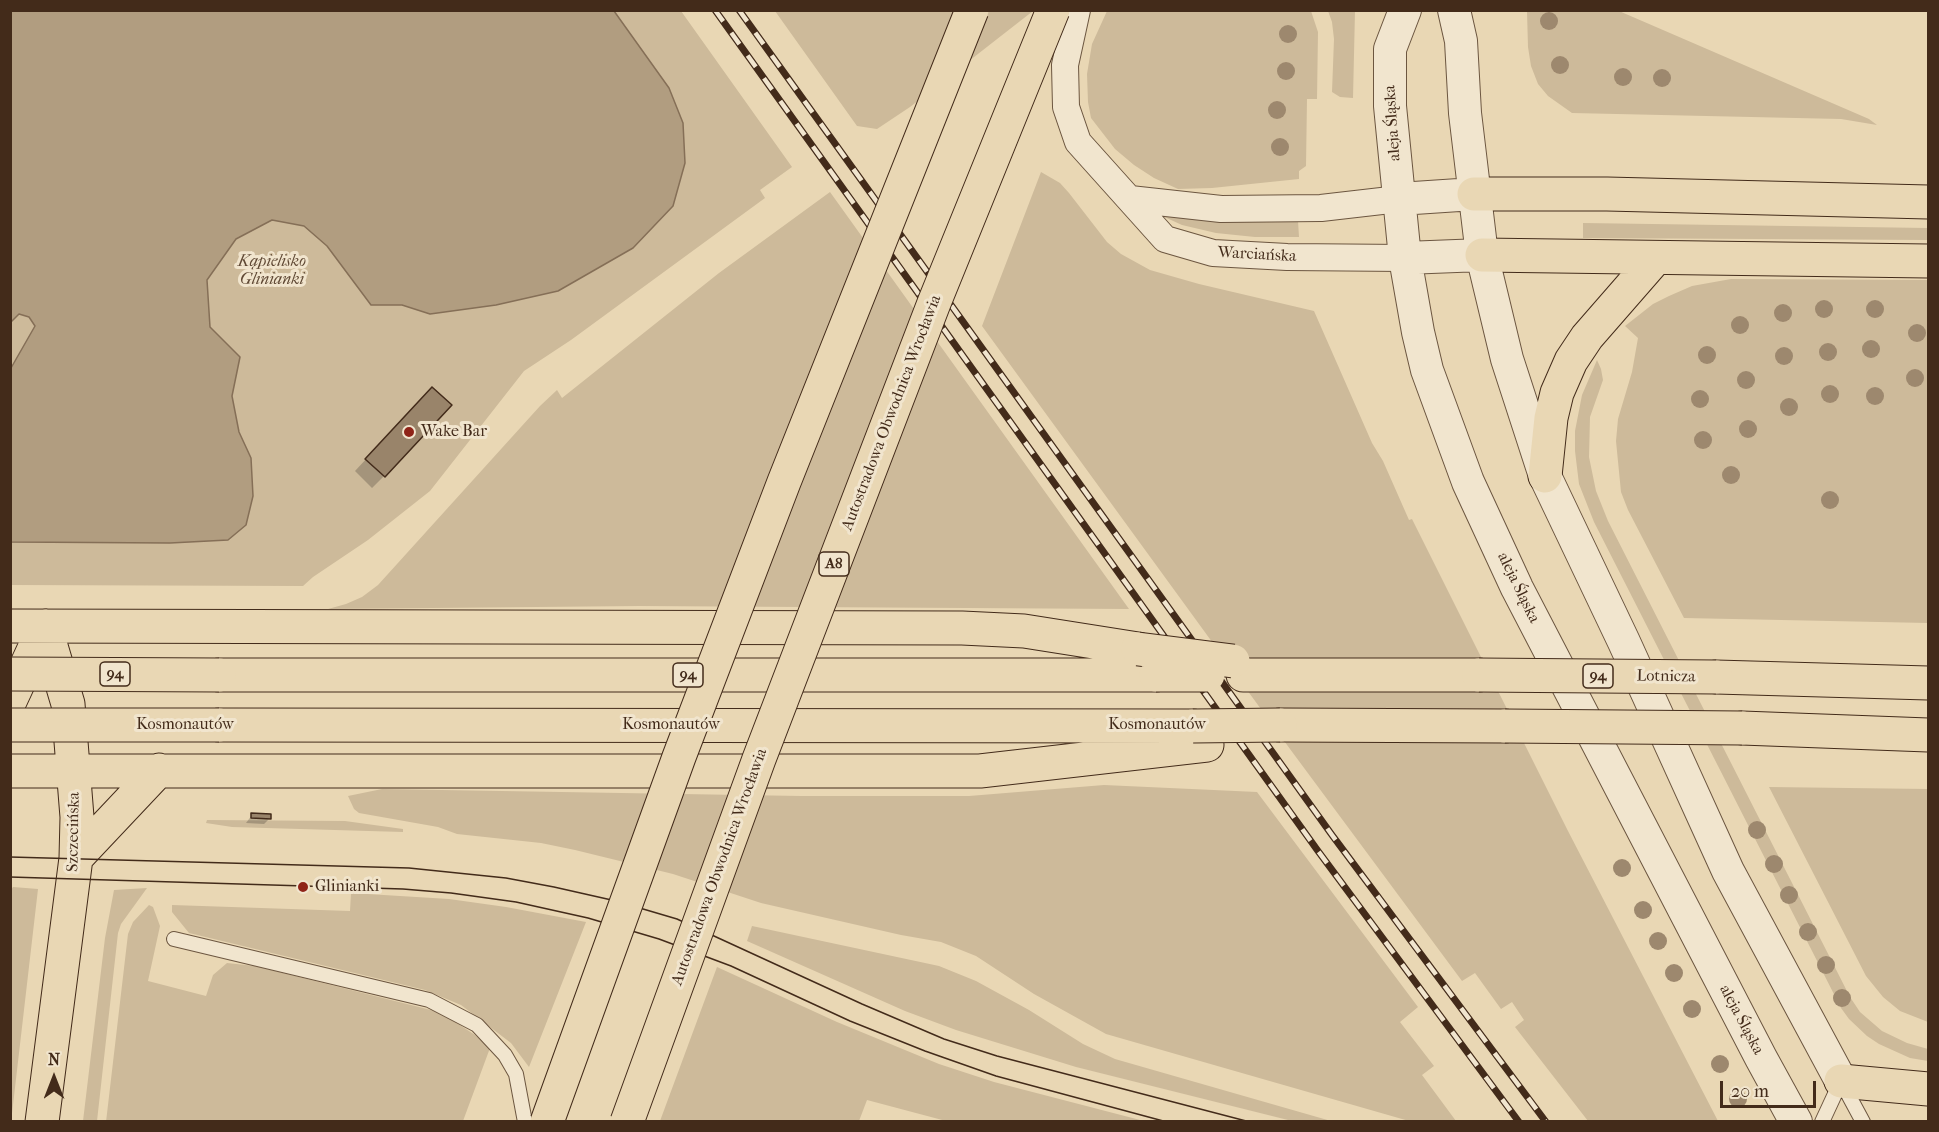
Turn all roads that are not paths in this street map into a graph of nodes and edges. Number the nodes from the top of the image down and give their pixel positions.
1 (972, 10) edge
2 (1053, 10) edge
3 (1077, 10) edge
4 (1406, 10) edge
5 (1454, 10) edge
6 (1474, 194) junction
7 (1130, 199) junction
8 (1400, 199) junction
9 (1929, 202) edge
10 (1482, 255) junction
11 (1405, 258) junction
12 (1655, 259) junction
13 (1929, 261) edge
14 (1545, 476) junction
15 (10, 626) edge
16 (45, 626) junction
17 (1238, 668) junction
18 (10, 674) edge
19 (1929, 682) edge
20 (10, 701) edge
21 (10, 725) edge
22 (1200, 735) junction
23 (1929, 735) edge
24 (159, 770) junction
25 (10, 771) edge
26 (74, 771) junction
27 (76, 858) junction
28 (174, 939) dead end
29 (1841, 1081) junction
30 (1929, 1089) edge
31 (42, 1122) edge
32 (525, 1122) edge
33 (547, 1122) edge
34 (627, 1122) edge
35 (1796, 1122) edge
36 (1822, 1122) edge
37 (1863, 1122) edge

1 - 33 main road, bridge
2 - 34 main road, Autostradowa Obwodnica Wrocławia / A8, bridge
3 - 7 street, Warciańska
4 - 8 street, aleja Śląska
5 - 6 street
6 - 8 street
6 - 9 main road
6 - 10 street
7 - 8 street
7 - 11 street, Warciańska
8 - 11 street, aleja Śląska
10 - 11 street
10 - 12 main road
10 - 14 street
11 - 35 street, aleja Śląska
12 - 13 main road
12 - 14 main road
14 - 29 street
15 - 16 main road
16 - 17 main road, bridge
16 - 20 main road
16 - 26 main road, Szczecińska
17 - 18 main road, 94, bridge
17 - 19 main road, Lotnicza / 94, bridge
21 - 22 main road, Kosmonautów, bridge
22 - 23 main road, bridge
22 - 24 main road
24 - 26 main road
24 - 27 main road
25 - 26 main road
26 - 27 main road, Szczecińska
27 - 31 main road, Szczecińska
28 - 32 lane
29 - 30 main road
29 - 36 lane
29 - 37 lane

